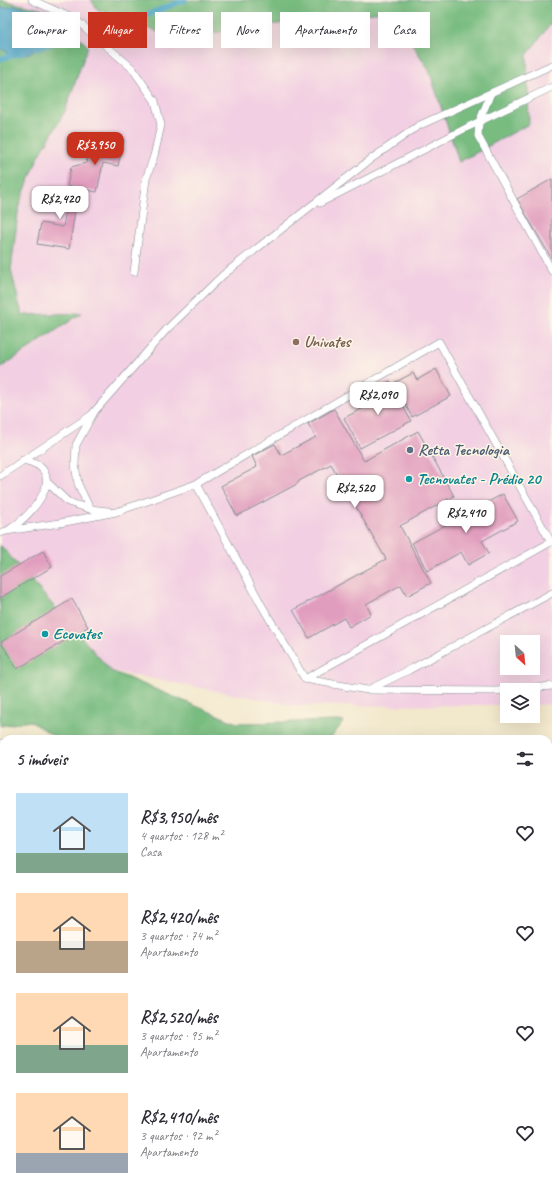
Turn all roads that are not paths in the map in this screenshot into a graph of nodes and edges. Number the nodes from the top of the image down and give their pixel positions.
1 (32, 0) edge
2 (552, 65) edge
3 (552, 87) edge
4 (491, 92) junction
5 (479, 122) junction
6 (305, 211) junction
7 (552, 271) edge
8 (134, 272) dead end
9 (94, 412) junction
10 (23, 460) junction
11 (0, 476) edge
12 (48, 482) junction
13 (196, 484) junction
14 (90, 509) junction
15 (116, 512) junction
16 (2, 531) edge
17 (552, 593) edge
18 (305, 679) junction
19 (552, 686) edge
20 (540, 687) edge
21 (367, 690) junction
22 (500, 691) edge

1 - 8 lane
2 - 4 lane
3 - 5 lane
4 - 5 lane
4 - 6 lane
5 - 6 lane
5 - 7 lane
6 - 9 lane
9 - 10 lane
9 - 14 lane
10 - 11 lane
10 - 12 lane
12 - 14 lane
12 - 16 lane
13 - 15 lane
13 - 18 lane
13 - 18 lane
14 - 15 lane
15 - 16 lane
17 - 21 lane
18 - 21 lane
19 - 20 lane
21 - 22 lane

